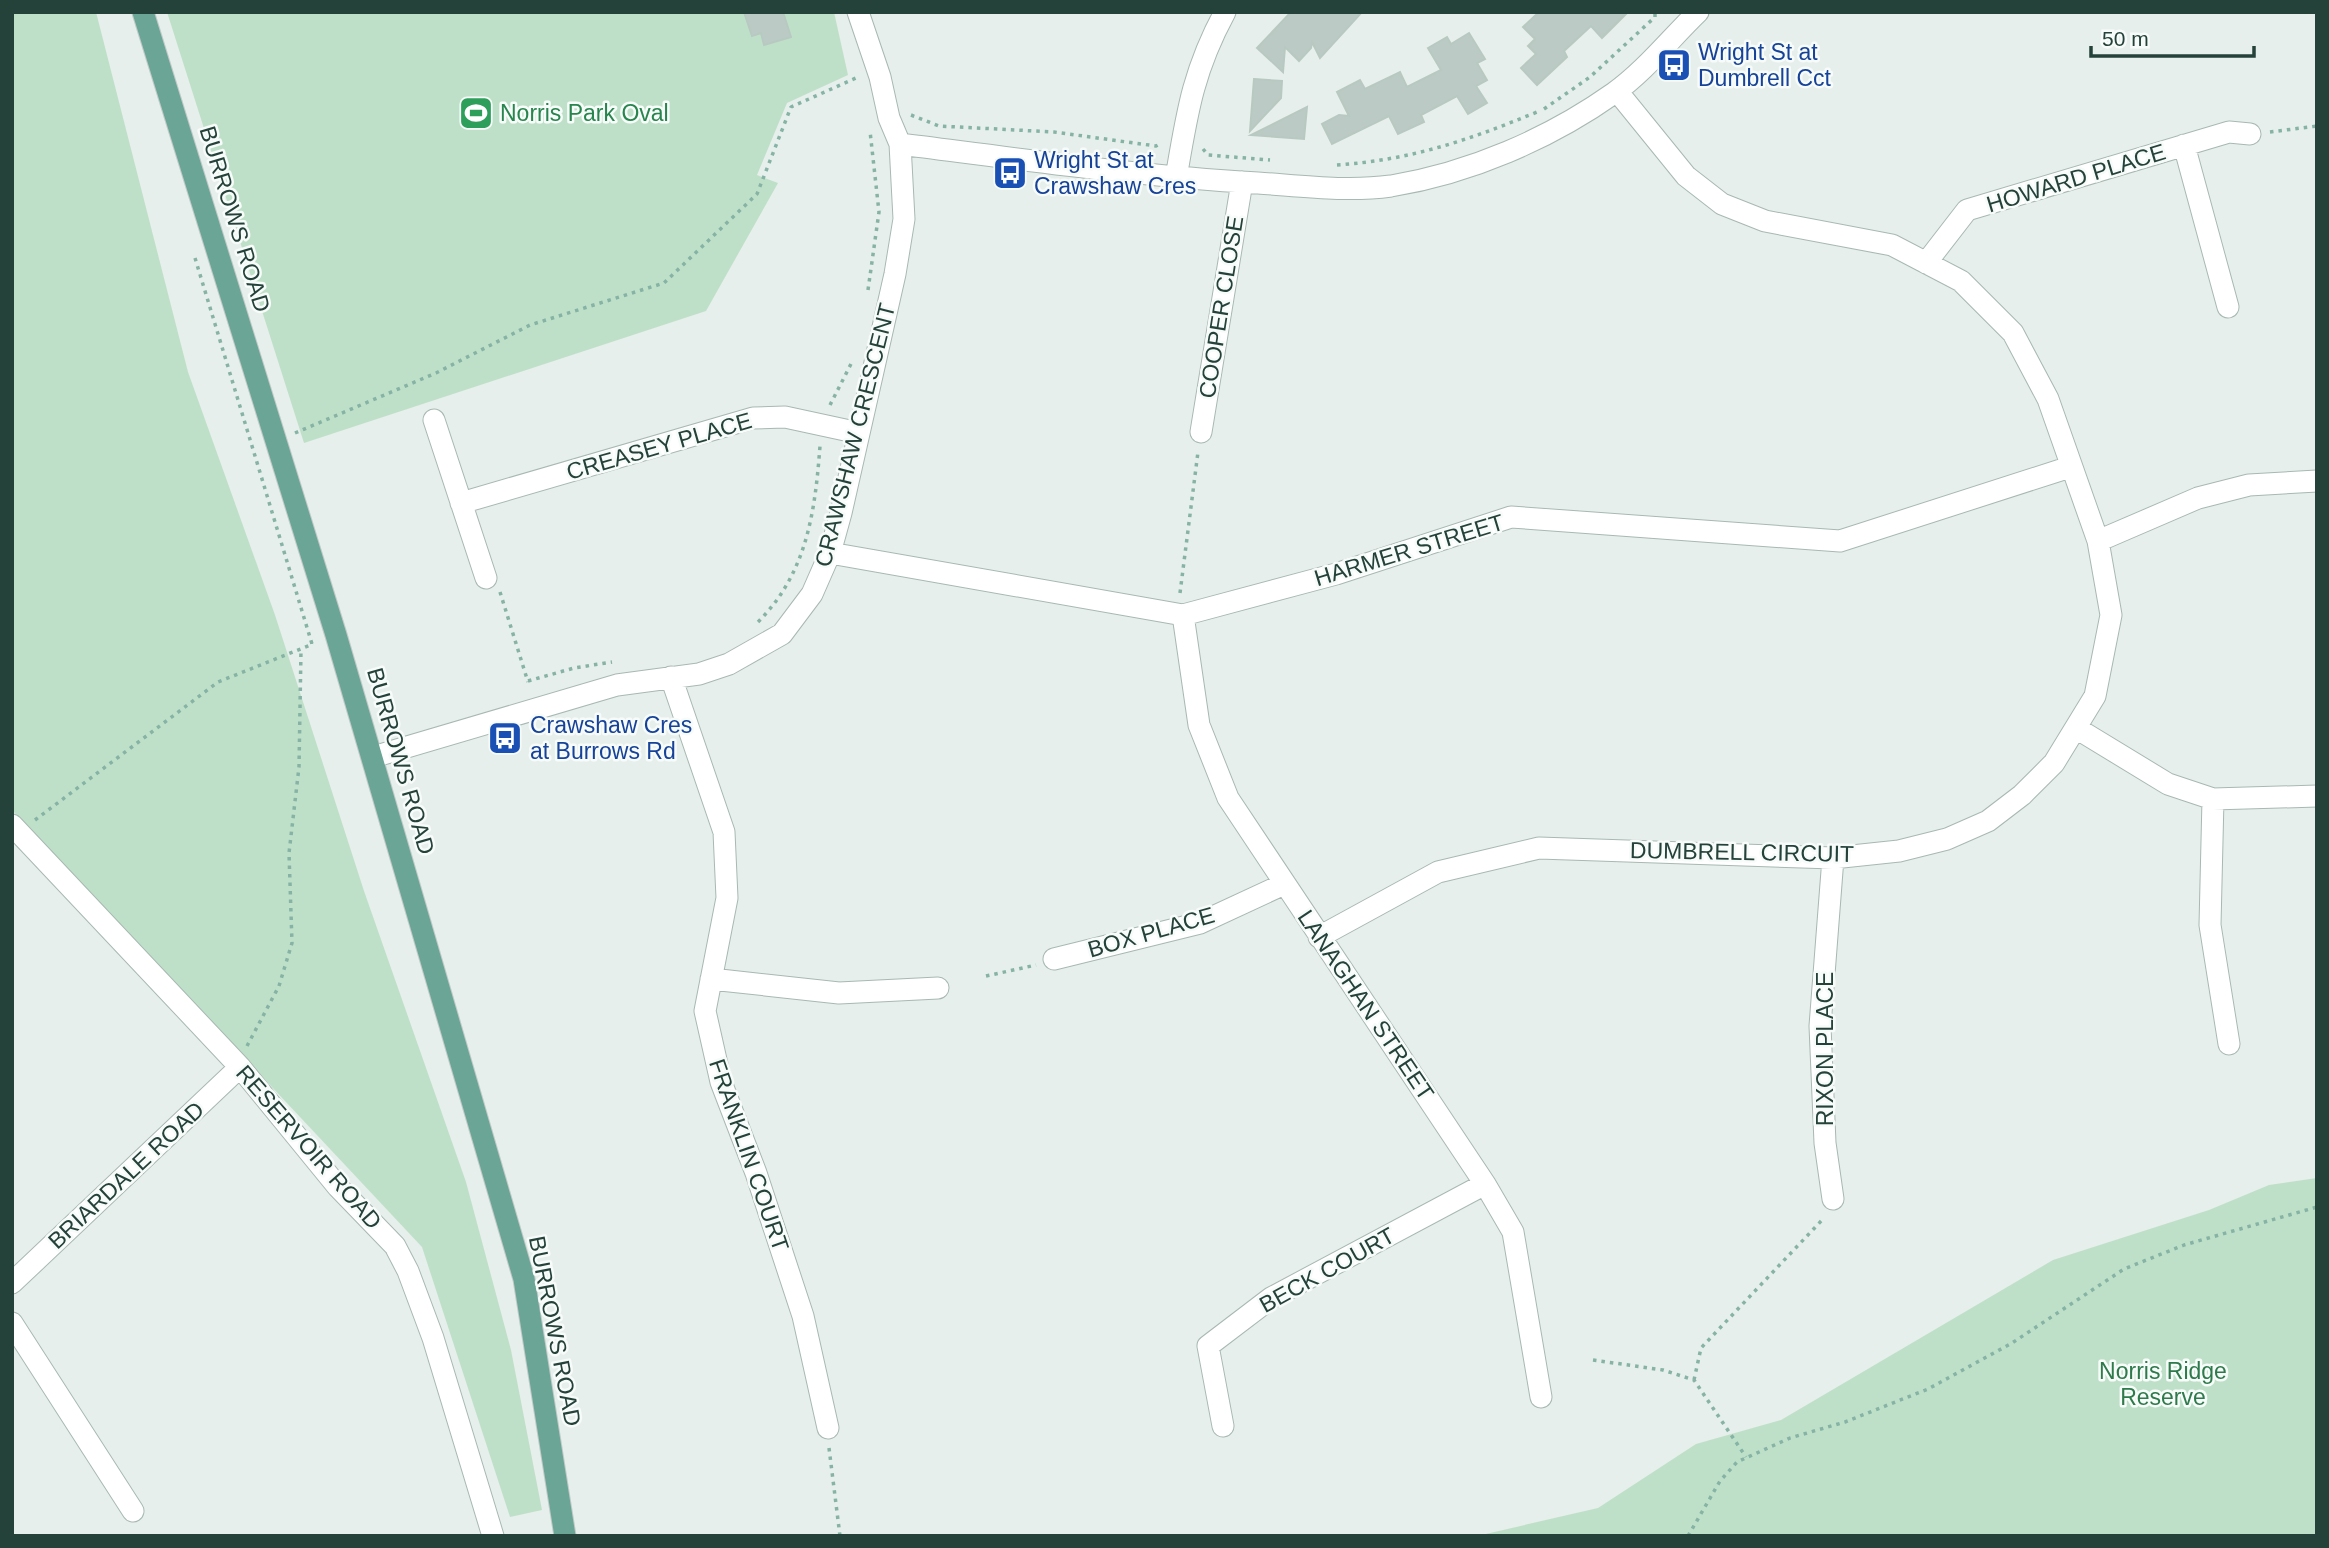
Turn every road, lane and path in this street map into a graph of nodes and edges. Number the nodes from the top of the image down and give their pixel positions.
1 (144, 12) edge
2 (858, 12) edge
3 (1225, 12) edge
4 (1655, 12) edge
5 (1688, 15) edge
6 (851, 65) dead end
7 (1617, 91) junction
8 (889, 118) junction
9 (2317, 126) edge
10 (2250, 134) joint
11 (1182, 140) junction
12 (900, 144) junction
13 (2184, 145) junction
14 (1275, 161) dead end
15 (1328, 166) dead end
16 (1176, 178) junction
17 (1242, 182) junction
18 (1926, 263) junction
19 (867, 296) dead end
20 (2228, 307) dead end
21 (853, 359) dead end
22 (434, 420) dead end
23 (823, 426) junction
24 (302, 430) dead end
25 (859, 433) junction
26 (1200, 441) joint
27 (251, 447) dead end
28 (2070, 467) junction
29 (2317, 481) edge
30 (461, 503) junction
31 (2098, 541) junction
32 (831, 553) junction
33 (492, 584) joint
34 (1181, 607) junction
35 (750, 629) dead end
36 (300, 649) junction
37 (623, 661) dead end
38 (671, 677) junction
39 (528, 681) junction
40 (535, 707) junction
41 (2076, 728) junction
42 (373, 757) junction
43 (2317, 796) edge
44 (2213, 799) junction
45 (16, 829) edge
46 (1833, 858) junction
47 (1284, 884) junction
48 (1319, 937) junction
49 (1049, 961) joint
50 (986, 976) dead end
51 (711, 979) junction
52 (938, 988) dead end
53 (2229, 1044) dead end
54 (240, 1067) junction
55 (1485, 1184) junction
56 (1833, 1199) joint
57 (2317, 1207) edge
58 (12, 1283) edge
59 (12, 1323) edge
60 (1594, 1360) dead end
61 (1694, 1380) junction
62 (1541, 1397) dead end
63 (1223, 1426) dead end
64 (828, 1428) joint
65 (1746, 1457) junction
66 (133, 1511) dead end
67 (493, 1536) edge
68 (565, 1536) edge
69 (839, 1536) edge
70 (1688, 1536) edge

1 - 42 main road, BURROWS ROAD
2 - 8 street, CRAWSHAW CRESCENT
3 - 11 street
4 - 15 path
5 - 7 street
6 - 24 path
7 - 17 street
7 - 18 street, DUMBRELL CIRCUIT
8 - 11 path
8 - 12 street, CRAWSHAW CRESCENT
8 - 19 path
9 - 10 path
10 - 13 street, HOWARD PLACE
11 - 14 path
11 - 16 street
12 - 16 street
12 - 25 street, CRAWSHAW CRESCENT
13 - 18 street, HOWARD PLACE
13 - 20 street
16 - 17 street
17 - 26 street, COOPER CLOSE
18 - 28 street, DUMBRELL CIRCUIT
21 - 23 path
22 - 30 street
23 - 25 street, CREASEY PLACE
23 - 30 street, CREASEY PLACE
23 - 35 path
25 - 32 street, CRAWSHAW CRESCENT
26 - 34 path
27 - 36 path
28 - 31 street, DUMBRELL CIRCUIT
28 - 34 street, HARMER STREET
29 - 31 street
30 - 33 street
31 - 41 street, DUMBRELL CIRCUIT
32 - 34 street, HARMER STREET
32 - 38 street, CRAWSHAW CRESCENT
33 - 39 path
34 - 47 street, LANAGHAN STREET
36 - 45 path
36 - 54 path
37 - 39 path
38 - 40 street, CRAWSHAW CRESCENT
38 - 51 street, FRANKLIN COURT
39 - 40 path
40 - 42 street, CRAWSHAW CRESCENT
41 - 44 street
41 - 46 street, DUMBRELL CIRCUIT
42 - 68 main road, BURROWS ROAD
43 - 44 street
44 - 53 street
45 - 54 street, RESERVOIR ROAD
46 - 48 street, DUMBRELL CIRCUIT
46 - 56 street, RIXON PLACE
47 - 48 street, LANAGHAN STREET
47 - 49 street, BOX PLACE
48 - 55 street, LANAGHAN STREET
49 - 50 path
51 - 52 street
51 - 64 street, FRANKLIN COURT
54 - 58 street, BRIARDALE ROAD
54 - 67 street, RESERVOIR ROAD
55 - 62 street, LANAGHAN STREET
55 - 63 street, BECK COURT
56 - 61 path
57 - 65 path
59 - 66 street
60 - 61 path
61 - 65 path
64 - 69 path
65 - 70 path

